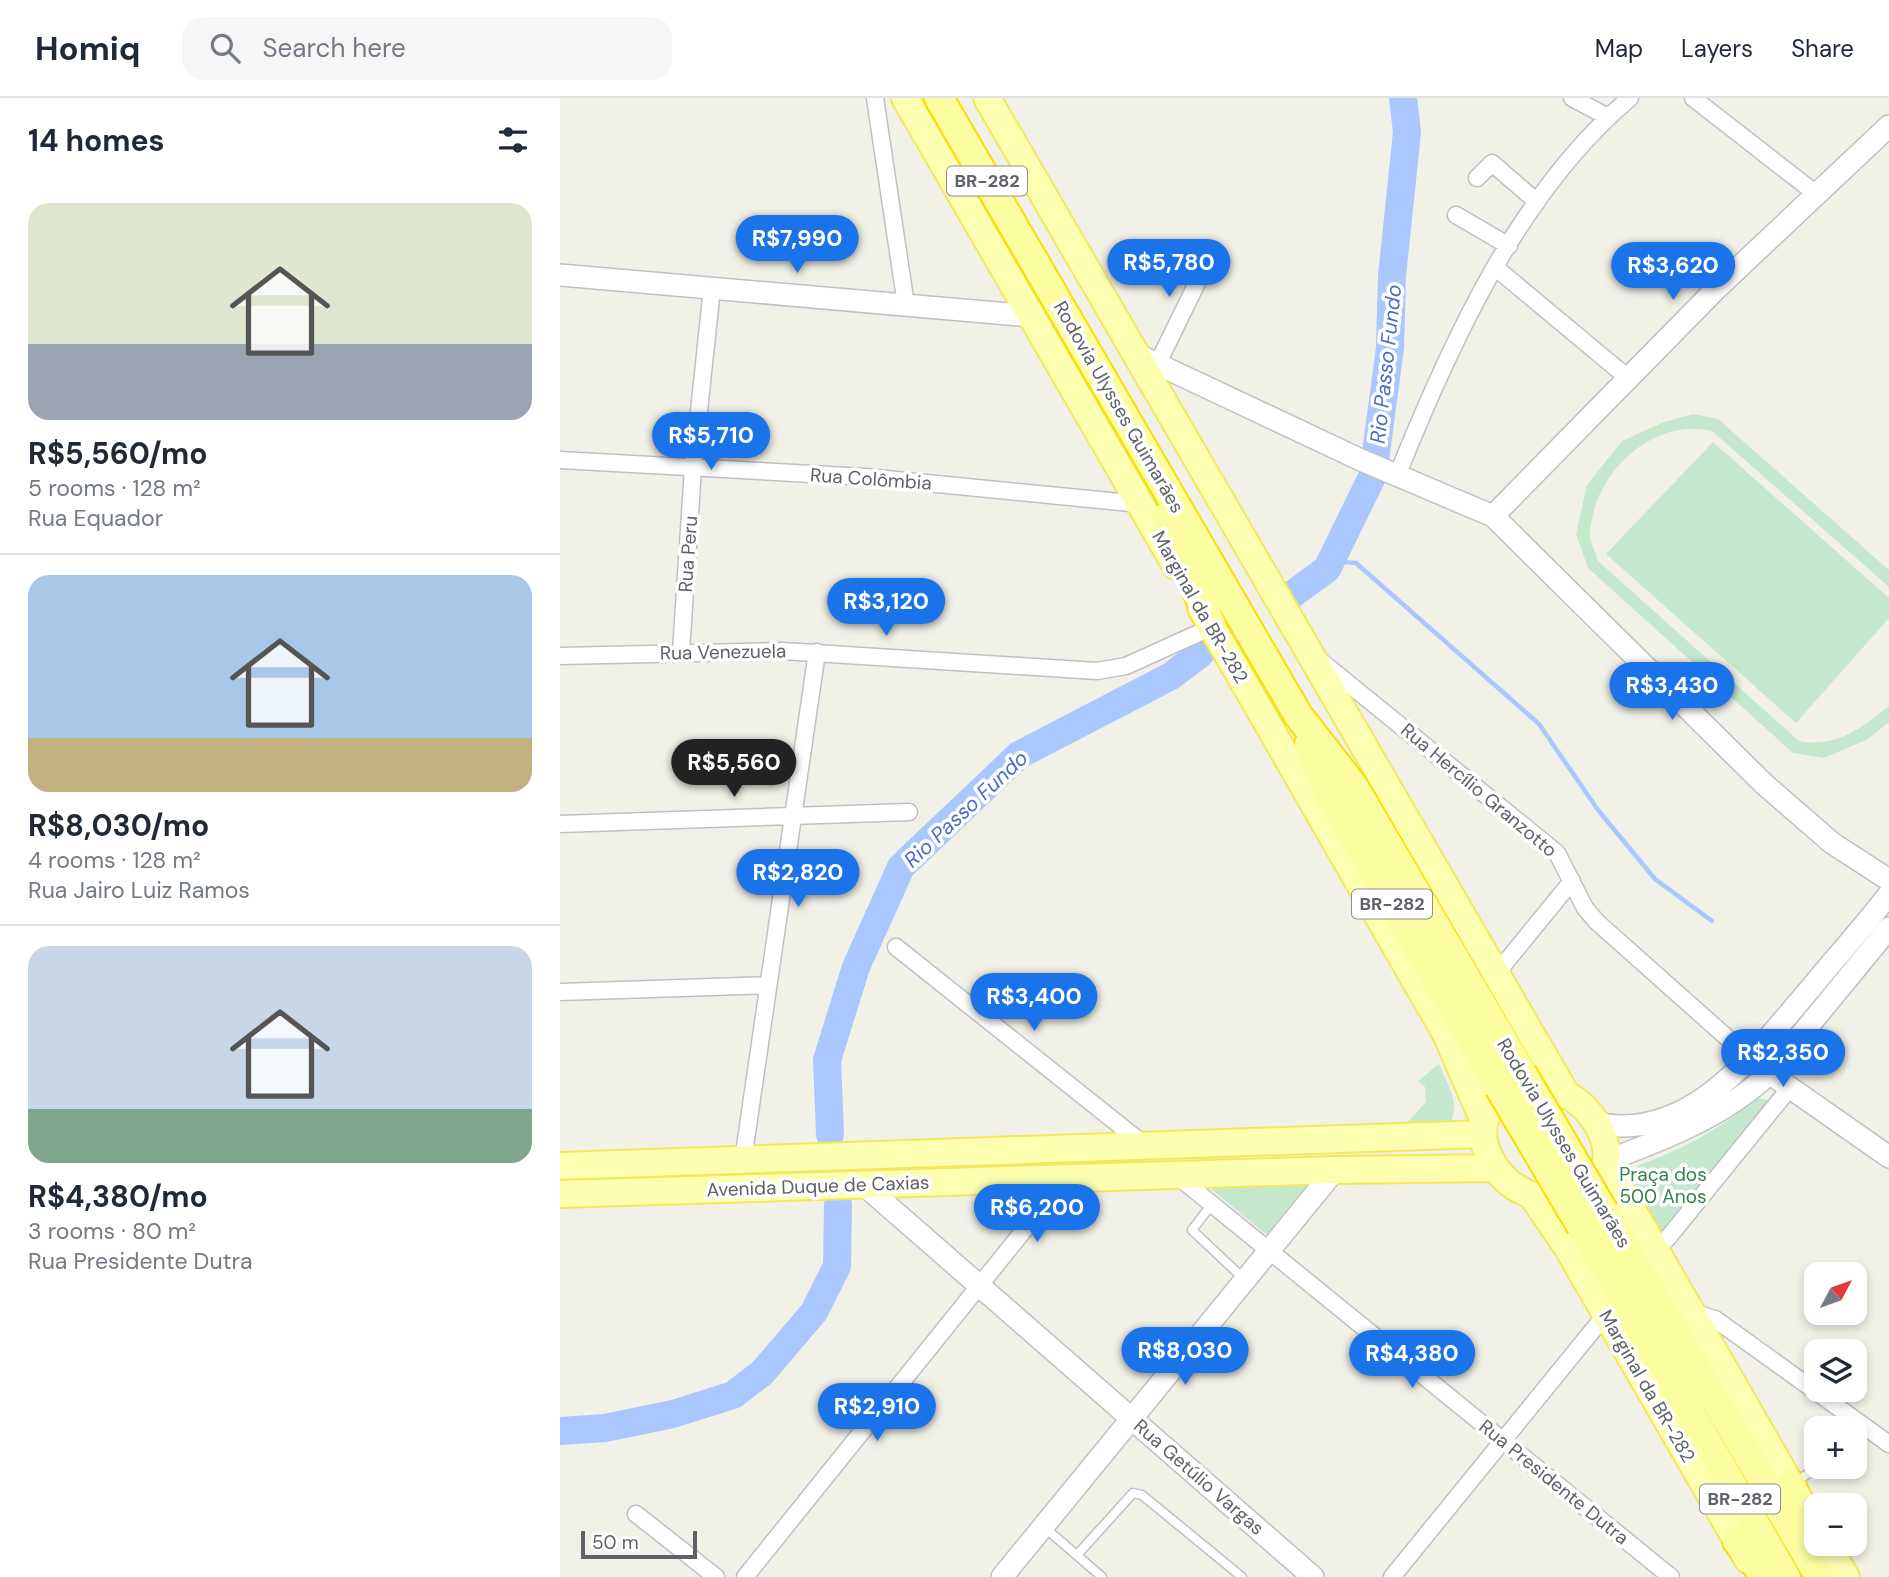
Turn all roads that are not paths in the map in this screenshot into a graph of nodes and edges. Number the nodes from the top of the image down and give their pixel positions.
1 (875, 98) edge
2 (905, 98) edge
3 (939, 98) edge
4 (987, 98) edge
5 (1572, 98) edge
6 (1630, 98) edge
7 (1693, 98) edge
8 (1608, 117) junction
9 (1889, 126) edge
10 (1477, 178) dead end
11 (1815, 193) junction
12 (1537, 202) junction
13 (1456, 215) dead end
14 (1509, 246) junction
15 (1213, 250) dead end
16 (1496, 268) junction
17 (560, 275) edge
18 (712, 288) junction
19 (906, 305) junction
20 (1031, 316) junction
21 (1147, 360) junction
22 (1628, 378) junction
23 (1123, 414) junction
24 (560, 460) edge
25 (693, 468) junction
26 (1391, 474) junction
27 (1140, 503) junction
28 (1493, 516) junction
29 (1212, 627) junction
30 (681, 652) junction
31 (817, 652) junction
32 (1309, 652) junction
33 (560, 656) edge
34 (909, 812) dead end
35 (793, 816) junction
36 (560, 824) edge
37 (1889, 880) edge
38 (1572, 881) junction
39 (1889, 894) edge
40 (1889, 928) edge
41 (896, 947) dead end
42 (1496, 974) junction
43 (768, 985) junction
44 (560, 992) edge
45 (1751, 1059) junction
46 (1769, 1074) junction
47 (1789, 1089) junction
48 (1566, 1094) junction
49 (1595, 1123) junction
50 (1483, 1128) junction
51 (1141, 1146) junction
52 (1889, 1157) edge
53 (743, 1160) junction
54 (1608, 1163) junction
55 (560, 1166) edge
56 (1496, 1168) junction
57 (1335, 1170) junction
58 (1176, 1175) junction
59 (1066, 1178) junction
60 (863, 1185) junction
61 (560, 1194) edge
62 (1533, 1197) junction
63 (1212, 1204) junction
64 (1592, 1219) junction
65 (1667, 1239) dead end
66 (1269, 1251) junction
67 (1245, 1280) junction
68 (980, 1286) junction
69 (1691, 1312) junction
70 (1606, 1314) junction
71 (1838, 1416) edge
72 (1132, 1419) junction
73 (1867, 1436) edge
74 (1503, 1441) junction
75 (1889, 1444) edge
76 (1804, 1476) edge
77 (1791, 1484) junction
78 (1804, 1507) edge
79 (636, 1514) dead end
80 (1044, 1527) junction
81 (1737, 1541) junction
82 (1077, 1555) junction
83 (1833, 1556) edge
84 (716, 1577) edge
85 (745, 1577) edge
86 (1002, 1577) edge
87 (1102, 1577) edge
88 (1242, 1577) edge
89 (1313, 1577) edge
90 (1392, 1577) edge
91 (1671, 1577) edge
92 (1757, 1577) edge
93 (1766, 1577) edge
94 (1786, 1577) edge
95 (1822, 1577) edge
96 (1846, 1577) edge

1 - 19 street
2 - 20 main road, Marginal da BR-282
3 - 23 highway, Rodovia Ulysses Guimarães / BR-282
4 - 21 main road
5 - 8 street
6 - 8 street
7 - 11 street
8 - 12 street
9 - 11 street
10 - 12 street
11 - 22 street
12 - 14 street
13 - 14 street
14 - 16 street
15 - 21 street
16 - 22 street
16 - 26 street
17 - 18 street
18 - 19 street
18 - 25 street, Rua Peru
19 - 20 street
20 - 27 main road, Marginal da BR-282
21 - 26 street
21 - 32 main road
22 - 28 street
23 - 29 highway
23 - 64 highway, Rodovia Ulysses Guimarães / BR-282, bridge
24 - 25 street, Rua Colômbia
25 - 27 street, Rua Colômbia
25 - 30 street, Rua Peru
26 - 28 street
27 - 29 main road, Marginal da BR-282
28 - 37 street
29 - 31 street, Rua Venezuela
29 - 50 main road, Marginal da BR-282
30 - 31 street, Rua Venezuela
30 - 33 street, Rua Venezuela
31 - 35 street
32 - 38 street, Rua Hercílio Granzotto
32 - 42 main road
34 - 35 street
35 - 36 street
35 - 43 street
38 - 42 street
38 - 45 street, Rua Hercílio Granzotto
39 - 45 street
40 - 46 street
41 - 51 street
42 - 48 main road
43 - 44 street
43 - 53 street
45 - 46 street, Rua Hercílio Granzotto
45 - 49 street
46 - 47 street, Rua Hercílio Granzotto
46 - 54 street
47 - 52 street, Rua Hercílio Granzotto
47 - 65 street
48 - 49 main road
48 - 50 main road
49 - 54 main road
50 - 51 main road, Avenida Duque de Caxias
50 - 56 main road
51 - 53 main road, Avenida Duque de Caxias
53 - 55 main road, Avenida Duque de Caxias
54 - 62 main road
54 - 69 main road
56 - 57 main road, Avenida Duque de Caxias
56 - 62 main road
57 - 58 main road, Avenida Duque de Caxias
57 - 66 street
58 - 59 main road, Avenida Duque de Caxias
58 - 63 street, Rua Presidente Dutra
59 - 60 main road, Avenida Duque de Caxias
59 - 68 street
60 - 61 main road, Avenida Duque de Caxias
60 - 68 street, Rua Getúlio Vargas
62 - 70 main road, Marginal da BR-282
63 - 66 street, Rua Presidente Dutra
63 - 67 lane
64 - 94 highway, Rodovia Ulysses Guimarães / BR-282
64 - 95 highway, Rodovia Ulysses Guimarães / BR-282
66 - 67 street
66 - 74 street, Rua Presidente Dutra
67 - 72 street
68 - 72 street, Rua Getúlio Vargas
68 - 85 street
69 - 71 street
69 - 77 main road
70 - 74 street
70 - 81 main road, Marginal da BR-282
72 - 80 street
72 - 89 street, Rua Getúlio Vargas
73 - 75 street
74 - 90 street
74 - 91 street, Rua Presidente Dutra
76 - 77 lane
77 - 78 main road
77 - 95 highway
79 - 84 street
80 - 82 lane
80 - 86 street
81 - 92 main road, Marginal da BR-282
81 - 93 highway
82 - 87 lane
82 - 88 lane
83 - 96 main road

